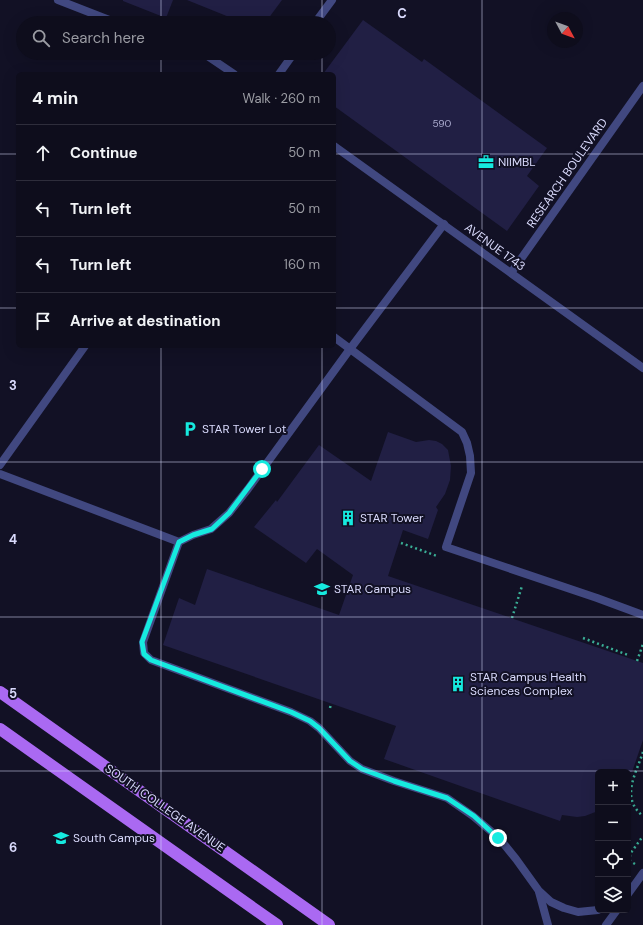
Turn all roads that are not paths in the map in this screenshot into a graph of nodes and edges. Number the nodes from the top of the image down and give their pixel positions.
1 (58, 0) edge
2 (332, 0) edge
3 (99, 16) edge
4 (320, 16) edge
5 (213, 60) edge
6 (289, 60) edge
7 (231, 72) edge
8 (280, 72) edge
9 (643, 86) edge
10 (336, 147) edge
11 (444, 224) junction
12 (511, 273) junction
13 (336, 338) edge
14 (84, 348) edge
15 (350, 349) junction
16 (643, 368) edge
17 (0, 465) edge
18 (0, 474) edge
19 (179, 542) junction
20 (643, 615) edge
21 (0, 692) edge
22 (0, 729) edge
23 (641, 870) edge
24 (631, 888) edge
25 (539, 891) junction
26 (595, 910) edge
27 (615, 913) edge
28 (327, 923) edge
29 (277, 925) edge
30 (313, 925) edge
31 (548, 925) edge
32 (606, 925) edge

1 - 3 street
2 - 4 street
5 - 7 street
6 - 8 street
9 - 12 street, RESEARCH BOULEVARD
10 - 11 street, AVENUE 1743
11 - 12 street, AVENUE 1743
11 - 15 street
12 - 16 street, AVENUE 1743
13 - 15 street
14 - 17 street
15 - 19 street
15 - 20 street
18 - 19 street
19 - 25 street
21 - 28 main road, SOUTH COLLEGE AVENUE
22 - 29 main road
23 - 24 street
25 - 26 street
25 - 31 street
27 - 32 street
28 - 30 main road

